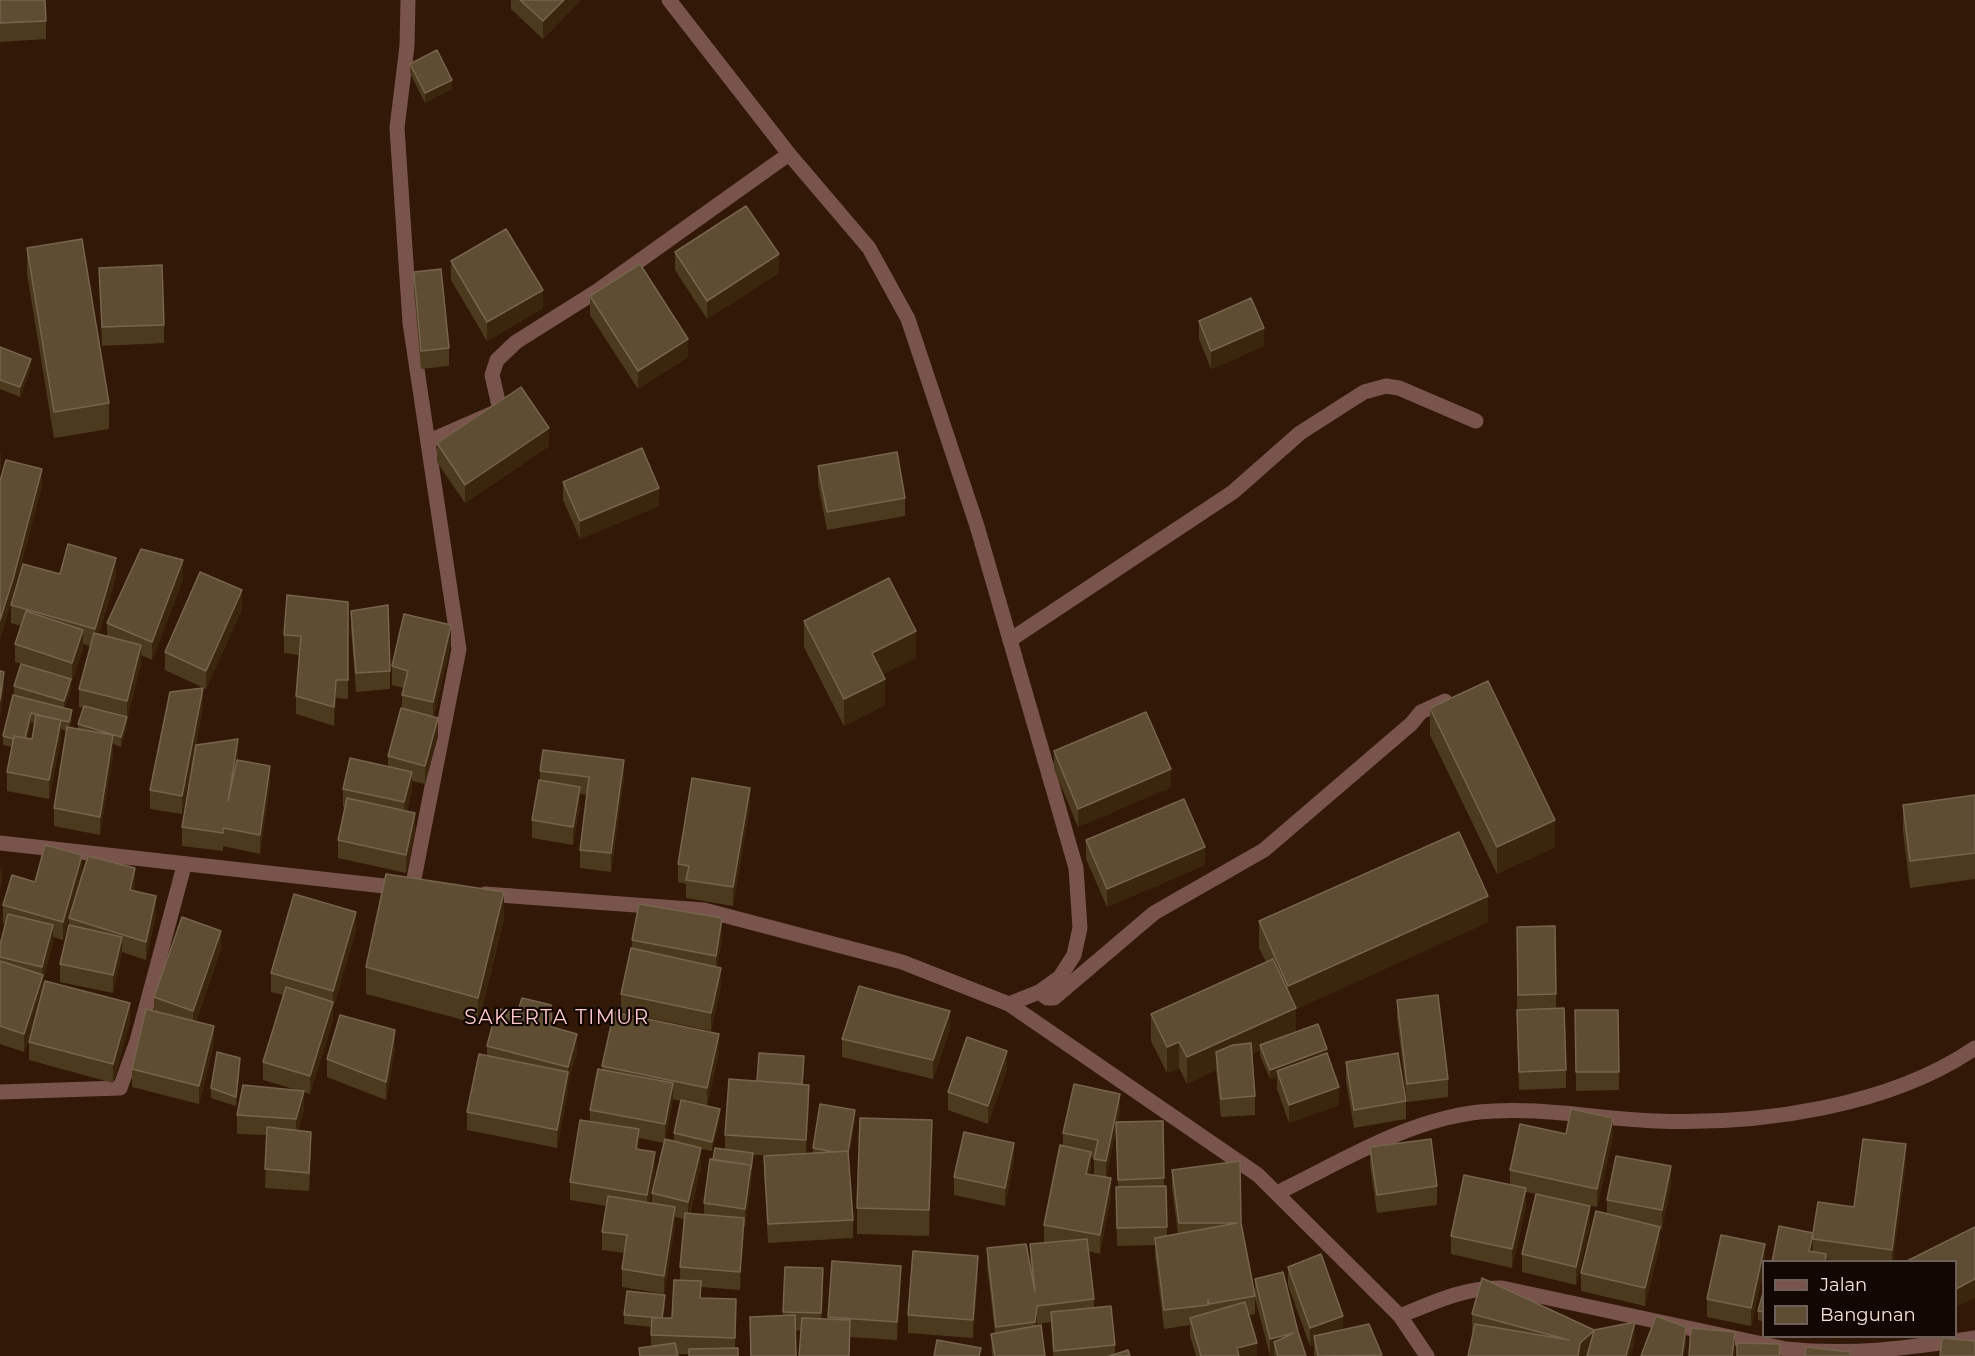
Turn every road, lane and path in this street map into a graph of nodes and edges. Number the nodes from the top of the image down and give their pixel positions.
1 (408, 0) edge
2 (669, 0) edge
3 (789, 154) junction
4 (1476, 422) dead end
5 (429, 441) junction
6 (1010, 640) junction
7 (1445, 701) edge
8 (0, 843) edge
9 (184, 866) junction
10 (470, 893) edge
11 (1040, 992) junction
12 (1009, 1004) junction
13 (1975, 1048) edge
14 (0, 1092) edge
15 (1277, 1193) junction
16 (1400, 1316) junction
17 (1975, 1338) edge
18 (1426, 1356) edge

1 - 5 street
2 - 3 street
3 - 5 street
3 - 6 street
4 - 6 street
5 - 9 street
6 - 11 street
7 - 11 street
8 - 9 street
9 - 14 street
10 - 12 street
11 - 12 street
12 - 15 street
13 - 15 street
15 - 16 street
16 - 17 street
16 - 18 street

